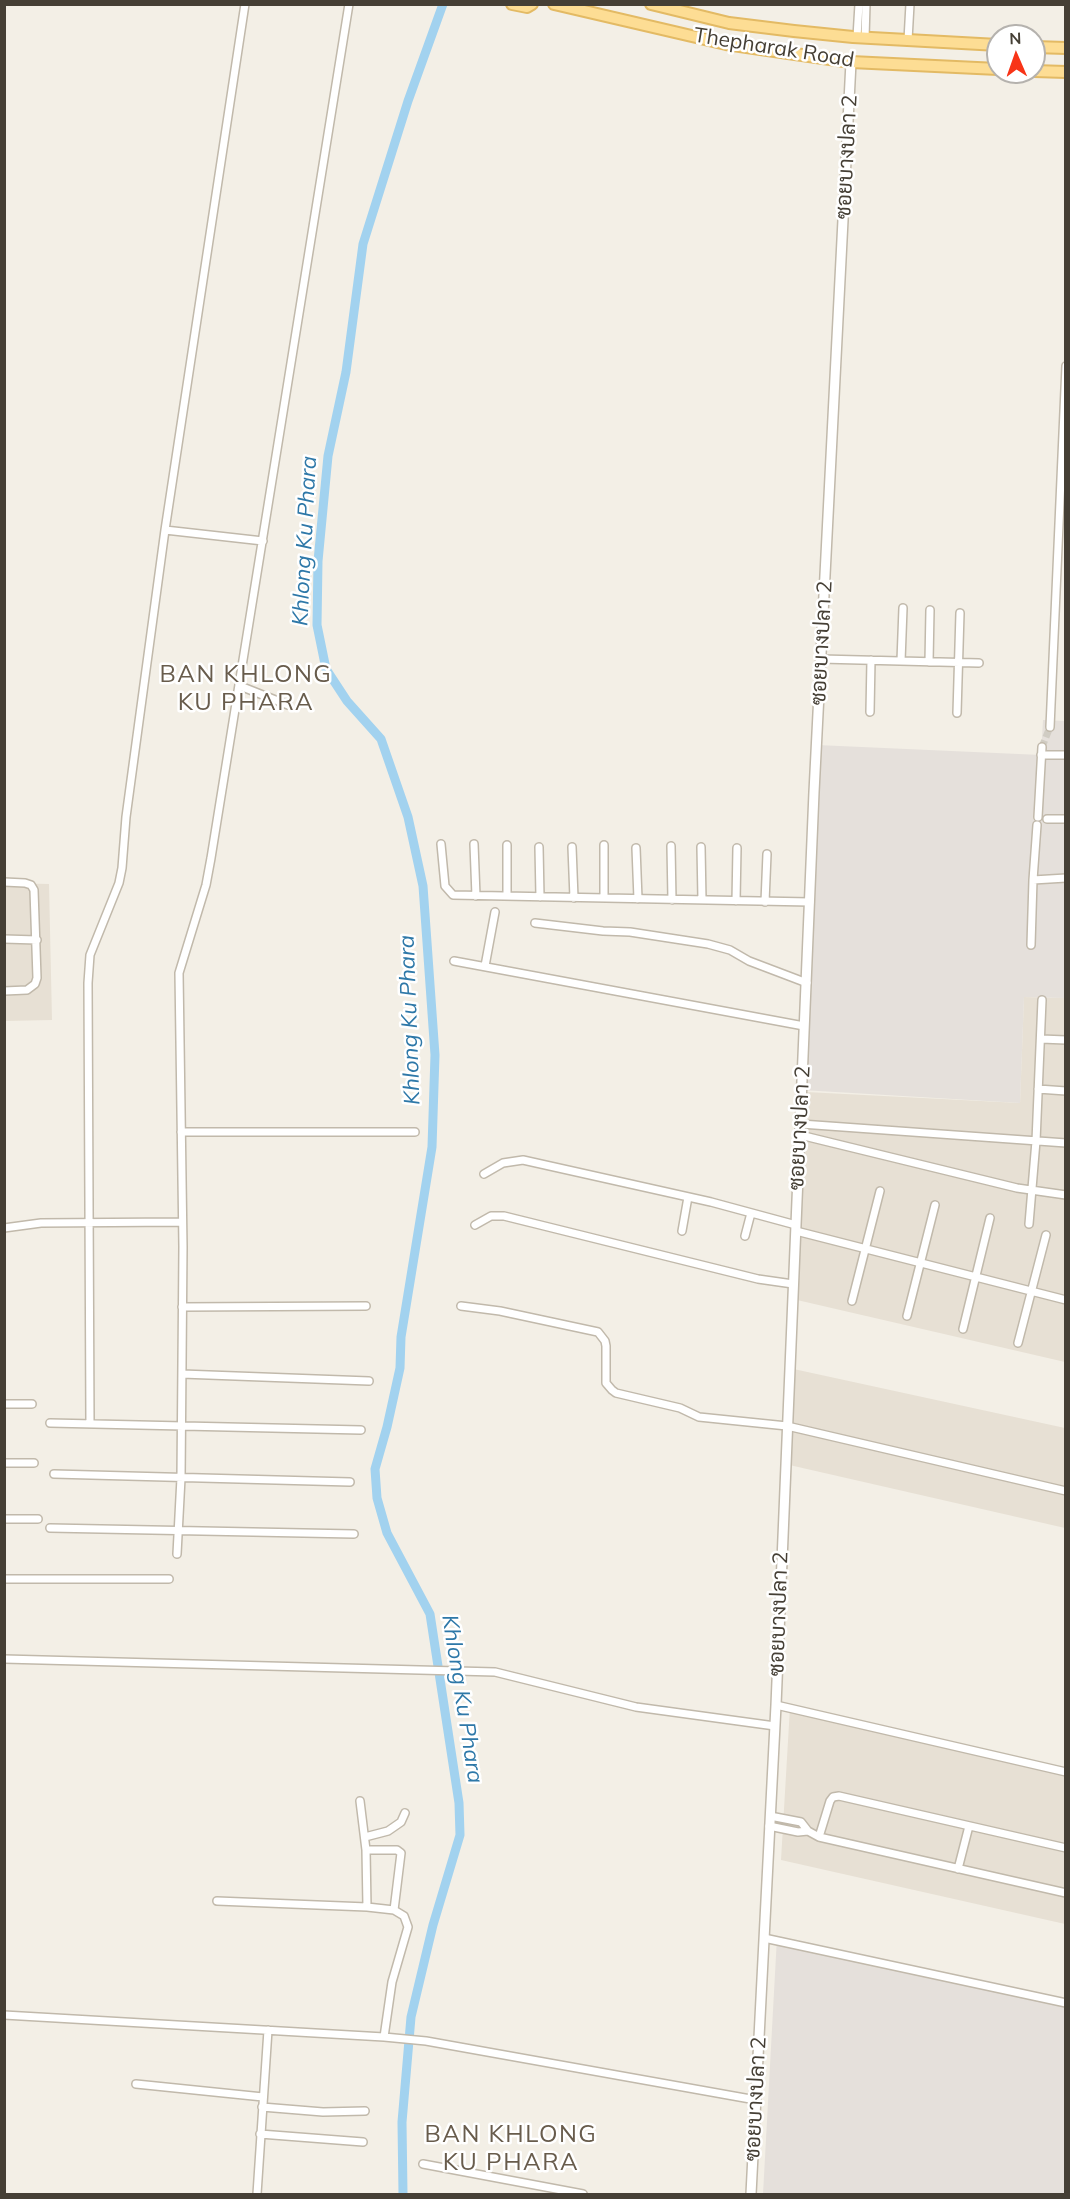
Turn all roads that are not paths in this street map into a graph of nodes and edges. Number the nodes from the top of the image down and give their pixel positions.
1 (245, 4) edge
2 (349, 4) edge
3 (512, 4) edge
4 (532, 4) edge
5 (554, 4) edge
6 (651, 4) edge
7 (859, 4) edge
8 (866, 4) edge
9 (910, 4) edge
10 (861, 37) junction
11 (908, 40) junction
12 (986, 44) edge
13 (1046, 47) edge
14 (1065, 48) edge
15 (852, 62) junction
16 (986, 68) edge
17 (1046, 71) edge
18 (1065, 72) edge
19 (1065, 366) edge
20 (165, 530) junction
21 (263, 541) junction
22 (903, 608) dead end
23 (930, 610) dead end
24 (960, 613) dead end
25 (821, 658) junction
26 (871, 660) junction
27 (901, 661) junction
28 (929, 662) junction
29 (957, 663) junction
30 (979, 663) dead end
31 (240, 686) junction
32 (288, 705) dead end
33 (870, 712) dead end
34 (957, 713) dead end
35 (1050, 727) tunnel mouth
36 (1065, 755) edge
37 (1047, 819) dead end
38 (1065, 819) edge
39 (441, 844) dead end
40 (474, 844) dead end
41 (507, 845) dead end
42 (603, 845) dead end
43 (671, 846) dead end
44 (539, 847) dead end
45 (572, 847) dead end
46 (701, 847) dead end
47 (636, 848) dead end
48 (737, 848) dead end
49 (767, 854) dead end
50 (1065, 878) edge
51 (1033, 880) junction
52 (4, 882) edge
53 (476, 896) junction
54 (507, 896) junction
55 (540, 897) junction
56 (574, 898) junction
57 (604, 898) junction
58 (638, 899) junction
59 (672, 900) junction
60 (702, 900) junction
61 (736, 901) junction
62 (765, 902) junction
63 (810, 902) junction
64 (495, 912) dead end
65 (535, 923) dead end
66 (4, 939) edge
67 (37, 940) junction
68 (1031, 945) dead end
69 (454, 961) dead end
70 (485, 966) junction
71 (807, 983) junction
72 (4, 991) edge
73 (1042, 1000) dead end
74 (804, 1026) junction
75 (1041, 1039) junction
76 (1065, 1040) edge
77 (1038, 1089) junction
78 (1065, 1091) edge
79 (801, 1124) junction
80 (830, 1126) junction
81 (181, 1132) junction
82 (415, 1132) dead end
83 (800, 1135) junction
84 (1036, 1141) junction
85 (830, 1142) junction
86 (1065, 1143) edge
87 (484, 1174) dead end
88 (1030, 1190) junction
89 (880, 1191) dead end
90 (1065, 1195) edge
91 (688, 1197) junction
92 (935, 1205) dead end
93 (751, 1213) junction
94 (990, 1218) dead end
95 (91, 1222) junction
96 (181, 1222) junction
97 (1029, 1224) dead end
98 (475, 1225) dead end
99 (4, 1228) edge
100 (796, 1228) junction
101 (682, 1231) dead end
102 (1046, 1235) dead end
103 (745, 1236) dead end
104 (866, 1249) junction
105 (921, 1263) junction
106 (976, 1277) junction
107 (793, 1284) junction
108 (1031, 1291) junction
109 (1065, 1300) edge
110 (852, 1301) dead end
111 (366, 1306) dead end
112 (461, 1306) dead end
113 (182, 1307) junction
114 (907, 1316) dead end
115 (963, 1329) dead end
116 (1018, 1342) dead end
117 (182, 1374) junction
118 (369, 1381) dead end
119 (4, 1404) edge
120 (32, 1404) dead end
121 (50, 1423) dead end
122 (90, 1424) junction
123 (180, 1426) junction
124 (787, 1426) junction
125 (361, 1430) dead end
126 (4, 1463) edge
127 (34, 1463) dead end
128 (54, 1474) dead end
129 (181, 1478) junction
130 (350, 1482) dead end
131 (1065, 1491) edge
132 (4, 1519) edge
133 (38, 1519) dead end
134 (50, 1528) dead end
135 (179, 1531) junction
136 (354, 1534) dead end
137 (177, 1554) dead end
138 (4, 1579) edge
139 (169, 1579) dead end
140 (4, 1659) edge
141 (776, 1705) junction
142 (775, 1726) junction
143 (1065, 1772) edge
144 (360, 1801) dead end
145 (405, 1813) dead end
146 (769, 1821) junction
147 (969, 1826) junction
148 (365, 1837) junction
149 (819, 1837) junction
150 (1065, 1848) edge
151 (366, 1850) junction
152 (958, 1869) junction
153 (1065, 1893) edge
154 (217, 1901) dead end
155 (366, 1907) junction
156 (394, 1910) junction
157 (764, 1938) junction
158 (1065, 2003) edge
159 (4, 2015) edge
160 (268, 2030) junction
161 (384, 2037) junction
162 (136, 2084) dead end
163 (263, 2097) junction
164 (756, 2100) junction
165 (262, 2107) junction
166 (365, 2111) dead end
167 (260, 2134) junction
168 (363, 2142) dead end
169 (423, 2164) dead end
170 (257, 2194) edge
171 (583, 2194) edge
172 (751, 2194) edge

1 - 20 street
2 - 21 street
3 - 4 main road
5 - 15 main road, Thepharak Road
6 - 10 main road, Thepharak Road
7 - 10 street
8 - 10 street
9 - 11 street
10 - 11 main road, Thepharak Road
11 - 12 main road, Thepharak Road
13 - 14 main road
15 - 16 main road, Thepharak Road
15 - 25 street, ซอยบางปลา 2
17 - 18 main road
19 - 35 street
20 - 21 street
20 - 95 street
21 - 31 street
22 - 27 street
23 - 28 street
24 - 29 street
25 - 26 street
25 - 63 street, ซอยบางปลา 2
26 - 27 street
26 - 33 street
27 - 28 street
28 - 29 street
29 - 30 street
29 - 34 street
31 - 32 street
31 - 81 street
36 - 51 street
37 - 38 street
39 - 53 street
40 - 53 street
41 - 54 street
42 - 57 street
43 - 59 street
44 - 55 street
45 - 56 street
46 - 60 street
47 - 58 street
48 - 61 street
49 - 62 street
50 - 51 street
51 - 68 street
52 - 67 street
53 - 54 street
54 - 55 street
55 - 56 street
56 - 57 street
57 - 58 street
58 - 59 street
59 - 60 street
60 - 61 street
61 - 62 street
62 - 63 street
63 - 71 street, ซอยบางปลา 2
64 - 70 street
65 - 71 street
66 - 67 street
67 - 72 street
69 - 70 street
70 - 74 street
71 - 74 street, ซอยบางปลา 2
73 - 75 street
74 - 79 street, ซอยบางปลา 2
75 - 76 street
75 - 77 street
77 - 78 street
77 - 84 street
79 - 80 street
79 - 83 street, ซอยบางปลา 2
80 - 84 street
80 - 85 street
81 - 82 street
81 - 96 street
83 - 85 street
83 - 100 street, ซอยบางปลา 2
84 - 86 street
84 - 88 street
85 - 88 street
87 - 91 street
88 - 90 street
88 - 97 street
89 - 104 street
91 - 93 street
91 - 101 street
92 - 105 street
93 - 100 street
93 - 103 street
94 - 106 street
95 - 96 street
95 - 99 street
95 - 122 street
96 - 113 street
98 - 107 street
100 - 104 street
100 - 107 street, ซอยบางปลา 2
102 - 108 street
104 - 105 street
104 - 110 street
105 - 106 street
105 - 114 street
106 - 108 street
106 - 115 street
107 - 124 street, ซอยบางปลา 2
108 - 109 street
108 - 116 street
111 - 113 street
112 - 124 street
113 - 117 street
117 - 118 street
117 - 123 street
119 - 120 street
121 - 122 street
122 - 123 street
123 - 125 street
123 - 129 street
124 - 131 street
124 - 141 street, ซอยบางปลา 2
126 - 127 street
128 - 129 street
129 - 130 street
129 - 135 street
132 - 133 street
134 - 135 street
135 - 136 street
135 - 137 street
138 - 139 street
140 - 142 street
141 - 142 street, ซอยบางปลา 2
141 - 143 street
142 - 146 street, ซอยบางปลา 2
144 - 148 street
145 - 148 street
146 - 149 street
146 - 157 street, ซอยบางปลา 2
147 - 149 street
147 - 150 street
147 - 152 street
148 - 151 street
149 - 152 street
151 - 155 street
151 - 156 street
152 - 153 street
154 - 155 street
155 - 156 street
156 - 161 street
157 - 158 street
157 - 164 street, ซอยบางปลา 2
159 - 160 street
160 - 161 street
160 - 163 street
161 - 164 street
162 - 163 street
163 - 165 street
164 - 172 street, ซอยบางปลา 2
165 - 166 street
165 - 167 street
167 - 168 street
167 - 170 street
169 - 171 street

